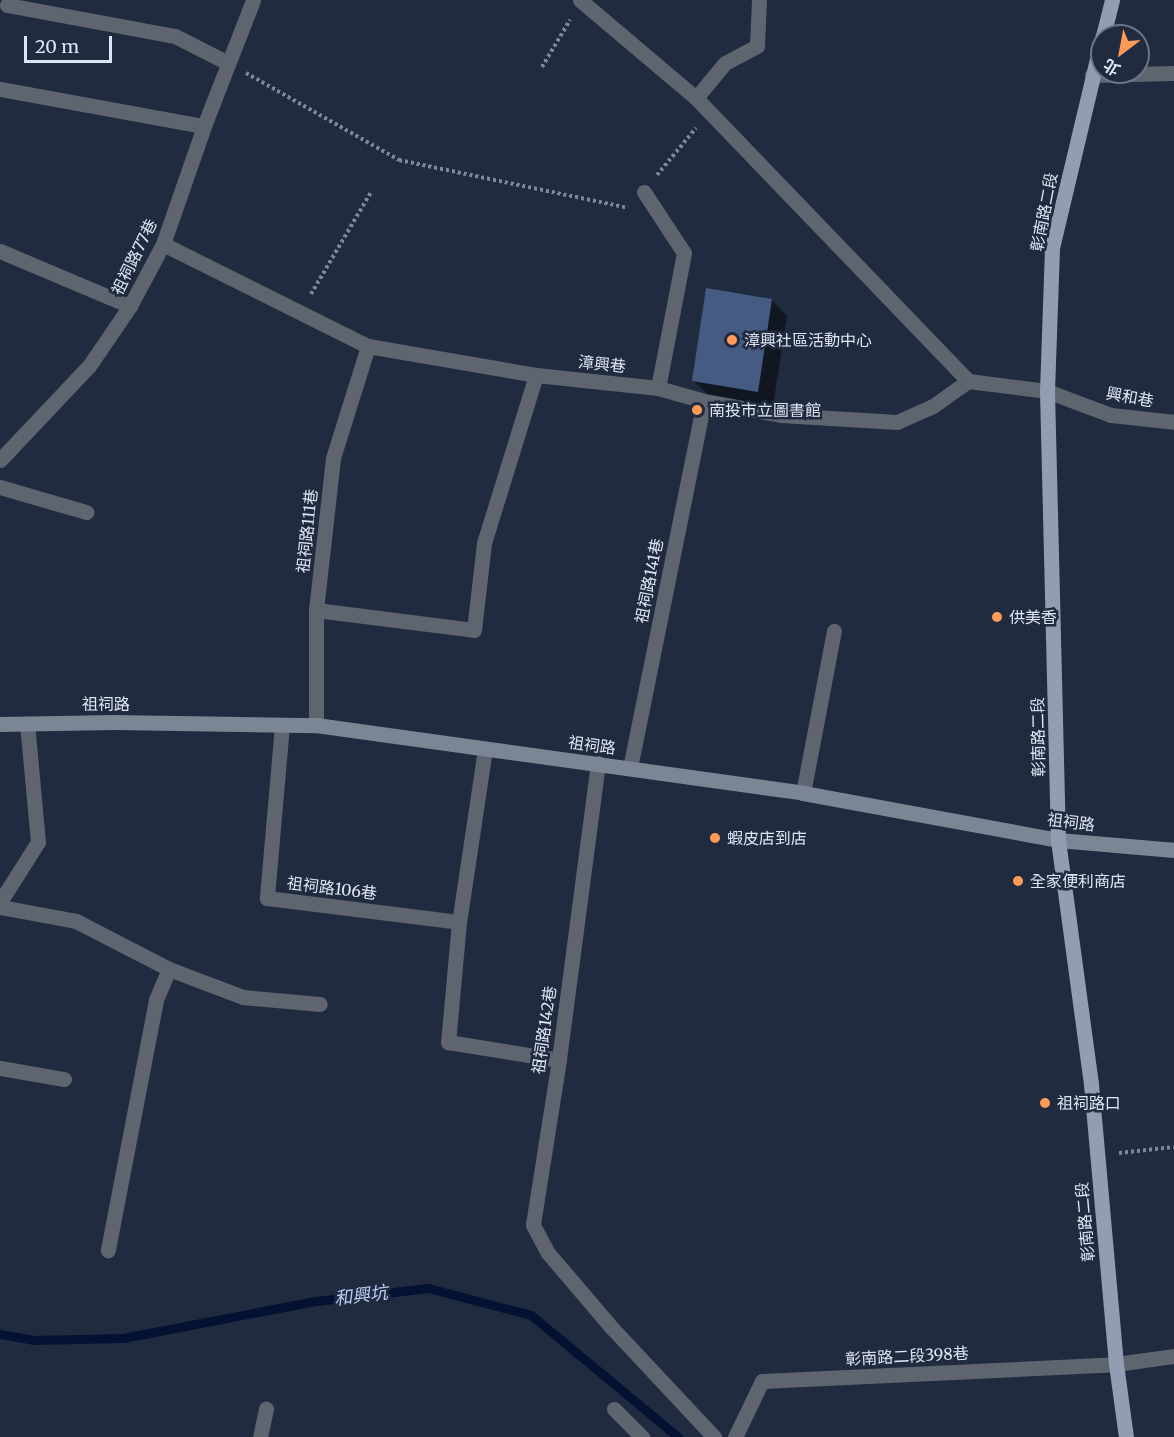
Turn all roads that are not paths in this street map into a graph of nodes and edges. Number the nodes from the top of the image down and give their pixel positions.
1 (253, 0) edge
2 (580, 0) edge
3 (759, 0) edge
4 (1112, 0) edge
5 (7, 4) dead end
6 (1106, 24) edge
7 (228, 63) junction
8 (1174, 73) edge
9 (1150, 74) edge
10 (1090, 84) edge
11 (0, 89) edge
12 (696, 98) junction
13 (204, 126) junction
14 (644, 192) road end
15 (164, 244) junction
16 (0, 251) edge
17 (130, 306) junction
18 (368, 346) junction
19 (536, 375) junction
20 (968, 381) junction
21 (658, 388) junction
22 (1047, 391) junction
23 (704, 401) junction
24 (1174, 422) edge
25 (0, 460) edge
26 (0, 487) edge
27 (86, 512) dead end
28 (316, 610) junction
29 (834, 631) dead end
30 (0, 724) edge
31 (27, 724) junction
32 (282, 725) junction
33 (316, 725) junction
34 (485, 749) junction
35 (598, 763) junction
36 (630, 768) junction
37 (803, 793) junction
38 (1058, 840) junction
39 (1174, 850) edge
40 (0, 904) edge
41 (459, 922) junction
42 (169, 969) junction
43 (320, 1005) dead end
44 (559, 1060) junction
45 (0, 1068) edge
46 (64, 1079) dead end
47 (108, 1250) dead end
48 (1174, 1356) edge
49 (1116, 1364) junction
50 (266, 1408) dead end
51 (614, 1409) dead end
52 (260, 1437) edge
53 (642, 1437) edge
54 (714, 1437) edge
55 (735, 1437) edge
56 (1126, 1437) edge

1 - 7 lane, 祖祠路77巷
2 - 12 lane
3 - 12 lane
4 - 6 main road, 彰南路二段
5 - 7 lane
7 - 13 lane, 祖祠路77巷
8 - 9 lane
10 - 22 main road, 彰南路二段
11 - 13 lane
12 - 20 lane
13 - 15 lane, 祖祠路77巷
14 - 21 lane
15 - 17 lane, 祖祠路77巷
15 - 18 lane, 漳興巷
16 - 17 lane
17 - 25 lane, 祖祠路77巷
18 - 19 lane, 漳興巷
18 - 28 lane, 祖祠路111巷
19 - 21 lane, 漳興巷
19 - 28 lane
20 - 22 lane
20 - 23 lane, 漳興巷
21 - 23 lane, 漳興巷
22 - 24 lane, 興和巷
22 - 38 main road, 彰南路二段
23 - 36 lane, 祖祠路141巷
26 - 27 lane
28 - 33 lane, 祖祠路111巷
29 - 37 lane
30 - 31 street, 祖祠路
31 - 32 street, 祖祠路
31 - 40 lane
32 - 33 street, 祖祠路
32 - 41 lane, 祖祠路106巷
33 - 34 street, 祖祠路
34 - 35 street, 祖祠路
34 - 41 lane
35 - 36 street, 祖祠路
35 - 44 lane, 祖祠路142巷
36 - 37 street, 祖祠路
37 - 38 street, 祖祠路
38 - 39 street, 祖祠路
38 - 49 main road, 彰南路二段
40 - 42 lane
41 - 44 lane
42 - 43 lane
42 - 47 lane
44 - 54 lane, 祖祠路142巷
45 - 46 lane
48 - 49 lane
49 - 55 lane, 彰南路二段398巷
49 - 56 main road, 彰南路二段
50 - 52 lane
51 - 53 lane

